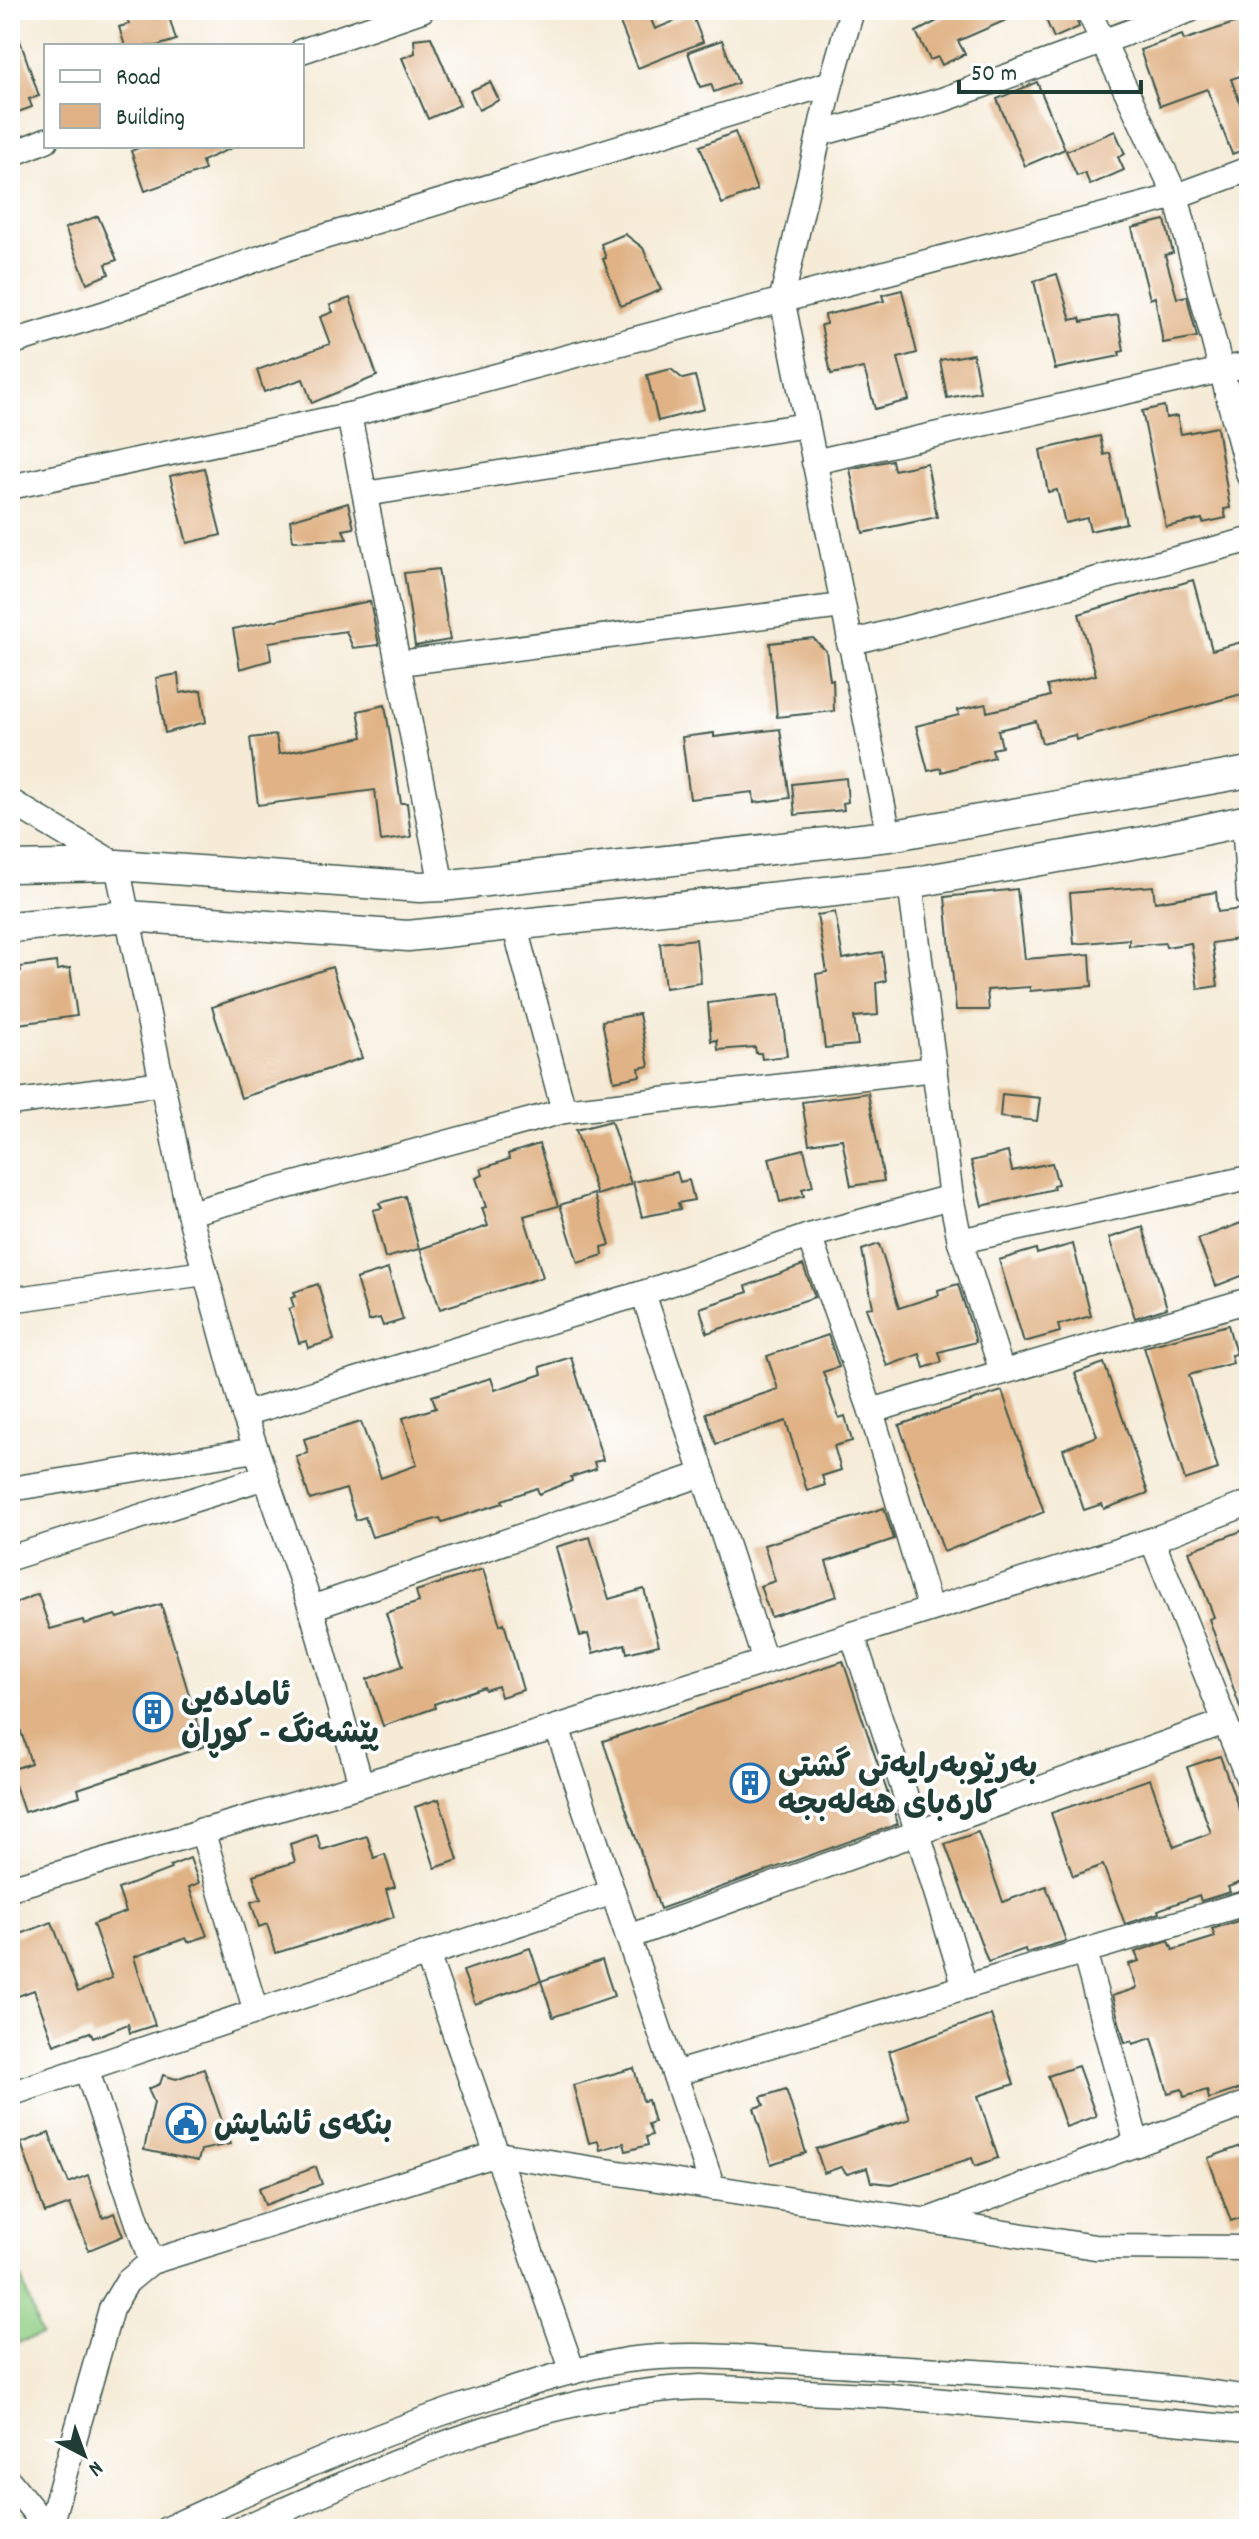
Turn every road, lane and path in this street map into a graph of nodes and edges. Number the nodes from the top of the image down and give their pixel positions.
1 (422, 10) edge
2 (852, 10) edge
3 (1088, 10) edge
4 (1190, 10) edge
5 (1103, 42) junction
6 (304, 50) edge
7 (831, 83) junction
8 (819, 134) junction
9 (44, 141) edge
10 (10, 155) edge
11 (1249, 169) edge
12 (1176, 196) junction
13 (782, 298) junction
14 (10, 343) edge
15 (1249, 364) edge
16 (1222, 371) junction
17 (349, 415) junction
18 (807, 425) junction
19 (814, 462) junction
20 (1249, 476) edge
21 (10, 487) edge
22 (365, 494) junction
23 (1249, 540) edge
24 (842, 606) junction
25 (849, 643) junction
26 (400, 663) junction
27 (1249, 772) edge
28 (1188, 785) junction
29 (10, 801) edge
30 (1247, 821) edge
31 (1198, 831) junction
32 (889, 836) junction
33 (117, 865) junction
34 (10, 867) edge
35 (910, 883) junction
36 (442, 886) junction
37 (1249, 897) edge
38 (128, 916) junction
39 (514, 924) junction
40 (10, 927) edge
41 (935, 1069) junction
42 (163, 1083) junction
43 (10, 1103) edge
44 (564, 1111) junction
45 (1249, 1178) edge
46 (951, 1197) junction
47 (189, 1213) junction
48 (809, 1236) junction
49 (960, 1241) junction
50 (205, 1273) junction
51 (643, 1293) junction
52 (10, 1300) edge
53 (1249, 1300) edge
54 (1002, 1372) junction
55 (871, 1411) junction
56 (244, 1414) junction
57 (256, 1450) junction
58 (703, 1474) junction
59 (265, 1477) junction
60 (10, 1489) edge
61 (1249, 1503) edge
62 (1152, 1540) junction
63 (10, 1558) edge
64 (311, 1608) junction
65 (930, 1609) junction
66 (852, 1634) junction
67 (765, 1661) junction
68 (1225, 1722) junction
69 (557, 1727) junction
70 (1249, 1781) edge
71 (361, 1784) junction
72 (202, 1830) junction
73 (918, 1833) junction
74 (10, 1888) edge
75 (613, 1892) junction
76 (1249, 1902) edge
77 (628, 1937) junction
78 (1084, 1951) junction
79 (427, 1954) junction
80 (965, 1987) junction
81 (256, 2012) junction
82 (86, 2068) junction
83 (674, 2074) junction
84 (10, 2094) edge
85 (1249, 2103) edge
86 (1137, 2144) junction
87 (497, 2154) junction
88 (713, 2188) junction
89 (924, 2222) junction
90 (1249, 2248) edge
91 (151, 2262) junction
92 (573, 2372) junction
93 (1249, 2398) edge
94 (417, 2422) junction
95 (1249, 2429) edge
96 (427, 2452) junction
97 (10, 2482) edge
98 (47, 2529) edge
99 (167, 2529) edge
100 (241, 2529) edge

1 - 6 street
2 - 7 street
3 - 5 street
4 - 5 street
5 - 8 street
5 - 12 street
7 - 8 street
7 - 14 street
8 - 13 street
9 - 10 street
11 - 12 street
12 - 13 street
12 - 16 street
13 - 17 street
13 - 18 street
15 - 16 street
16 - 19 street
16 - 20 street
17 - 21 street
17 - 22 street
18 - 19 street
18 - 22 street
19 - 24 street
22 - 26 street
23 - 25 street
24 - 25 street
24 - 26 street
25 - 32 street
26 - 36 street
27 - 28 main road
28 - 31 main road
28 - 32 main road
29 - 33 street
30 - 31 main road
30 - 37 street
31 - 35 main road
32 - 36 main road
33 - 34 main road
33 - 36 main road
33 - 38 street
35 - 39 main road
35 - 41 street
38 - 39 main road
38 - 40 main road
38 - 42 street
39 - 44 street
41 - 44 street
41 - 46 street
42 - 43 street
42 - 47 street
44 - 47 street
45 - 49 street
46 - 48 street
46 - 49 street
47 - 50 street
48 - 51 street
48 - 55 street
49 - 54 street
50 - 52 street
50 - 56 street
51 - 56 street
51 - 58 street
53 - 54 street
54 - 55 street
55 - 65 street
56 - 57 street
57 - 59 street
57 - 60 street
58 - 64 street
58 - 67 street
59 - 63 street
59 - 64 street
61 - 62 street
62 - 65 street
62 - 68 street
64 - 71 street
65 - 66 street
66 - 67 street
66 - 73 street
67 - 69 street
68 - 70 street
68 - 73 street
69 - 71 street
69 - 75 street
71 - 72 street
72 - 74 street
72 - 81 street
73 - 77 street
73 - 80 street
75 - 77 street
75 - 79 street
76 - 78 street
77 - 83 street
78 - 80 street
78 - 86 street
79 - 81 street
79 - 87 street
80 - 83 street
81 - 82 street
82 - 84 street
82 - 91 street
83 - 88 street
85 - 86 street
86 - 89 street
87 - 88 street
87 - 91 street
87 - 92 street
88 - 89 street
89 - 90 street
91 - 98 street
92 - 93 street
92 - 94 street
94 - 96 street
94 - 99 street
95 - 96 street
96 - 100 street
97 - 98 street

